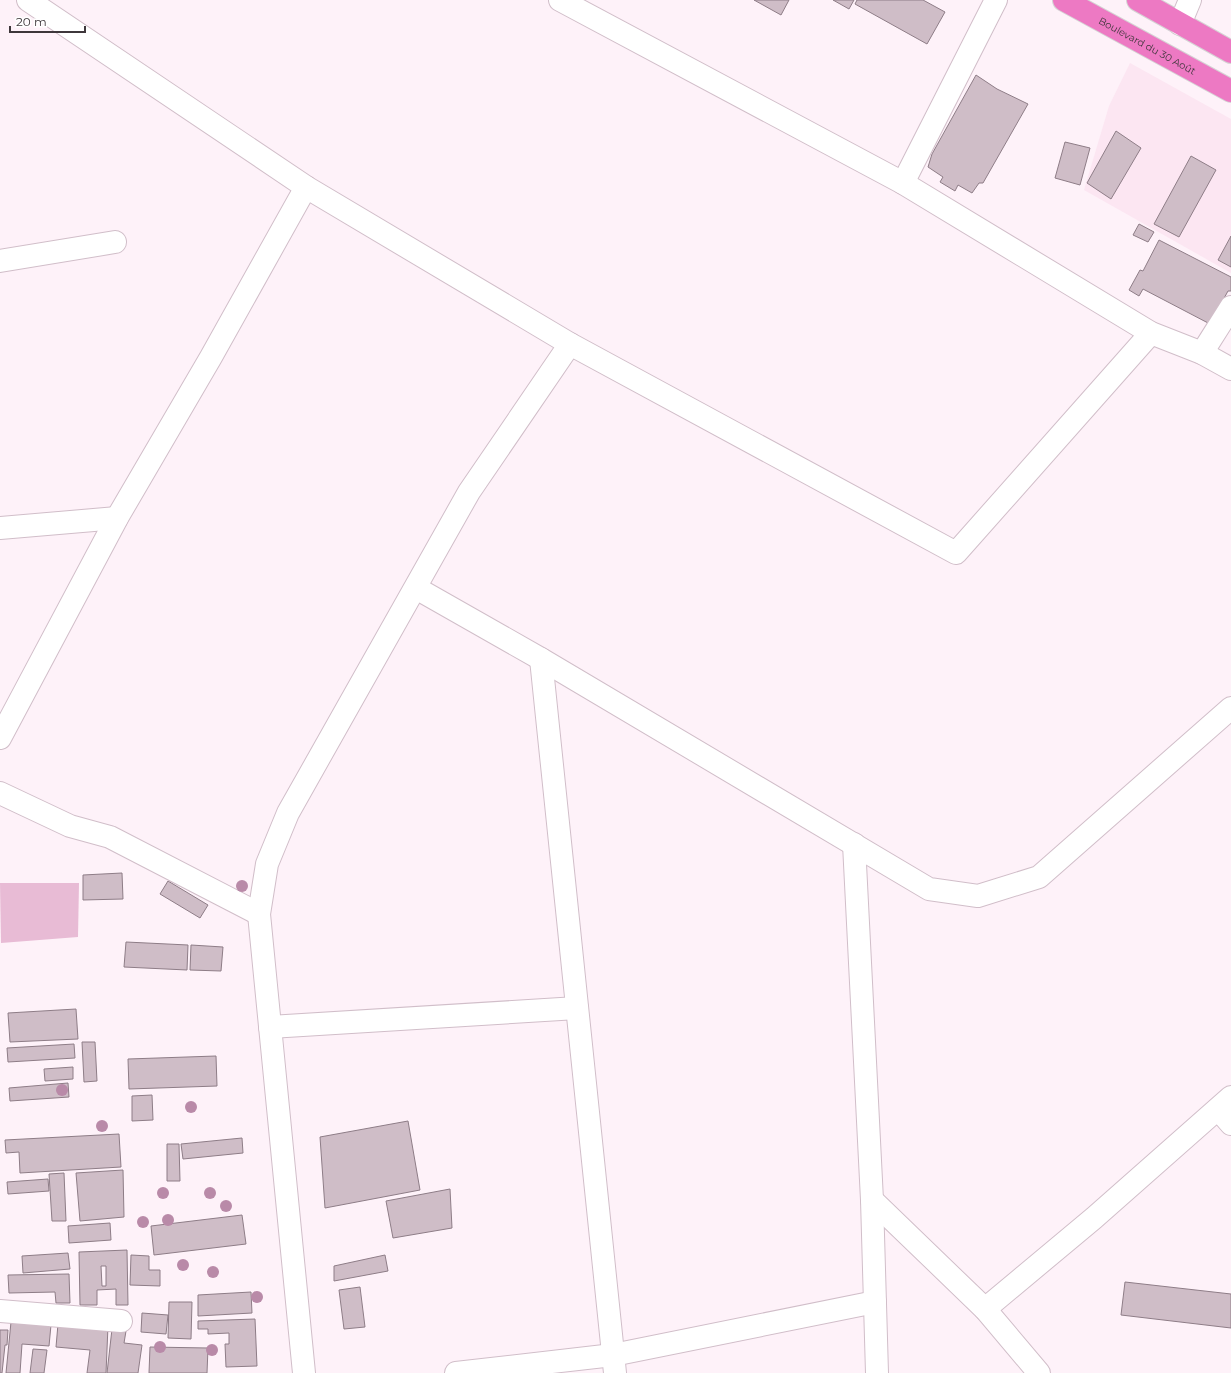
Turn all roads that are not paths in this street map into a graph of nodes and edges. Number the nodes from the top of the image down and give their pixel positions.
1 (28, 0) edge
2 (560, 0) edge
3 (996, 0) edge
4 (1064, 0) edge
5 (1138, 0) edge
6 (1190, 0) edge
7 (1180, 24) junction
8 (1231, 52) edge
9 (1166, 56) junction
10 (1231, 91) edge
11 (903, 183) junction
12 (306, 187) junction
13 (115, 242) dead end
14 (0, 261) edge
15 (1231, 307) edge
16 (1151, 333) junction
17 (570, 344) junction
18 (1202, 353) junction
19 (1231, 369) edge
20 (117, 518) junction
21 (0, 528) edge
22 (416, 588) junction
23 (541, 659) junction
24 (1229, 714) edge
25 (0, 738) edge
26 (0, 793) edge
27 (854, 844) junction
28 (259, 914) junction
29 (577, 1008) junction
30 (270, 1027) junction
31 (1227, 1110) edge
32 (872, 1200) junction
33 (875, 1302) junction
34 (985, 1309) junction
35 (0, 1311) edge
36 (121, 1321) dead end
37 (614, 1364) edge
38 (304, 1373) edge
39 (456, 1373) edge
40 (877, 1373) edge
41 (1039, 1373) edge

1 - 12 street
2 - 11 street
3 - 11 street
4 - 9 highway, Boulevard du 30 Août
5 - 7 highway
6 - 7 street
7 - 8 highway
7 - 9 highway
9 - 10 highway, Boulevard du 30 Août
11 - 16 street
12 - 17 street
12 - 20 street
13 - 14 street
15 - 18 street
16 - 17 street
16 - 18 street
17 - 22 street
18 - 19 street
20 - 21 street
20 - 25 street
22 - 23 street
22 - 28 street
23 - 27 street
23 - 29 street
24 - 27 street
26 - 28 street
27 - 32 street
28 - 30 street
29 - 30 street
29 - 37 street
30 - 38 street
31 - 34 street
32 - 33 street
32 - 34 street
33 - 37 street
33 - 40 street
34 - 41 street
35 - 36 street
37 - 39 street

